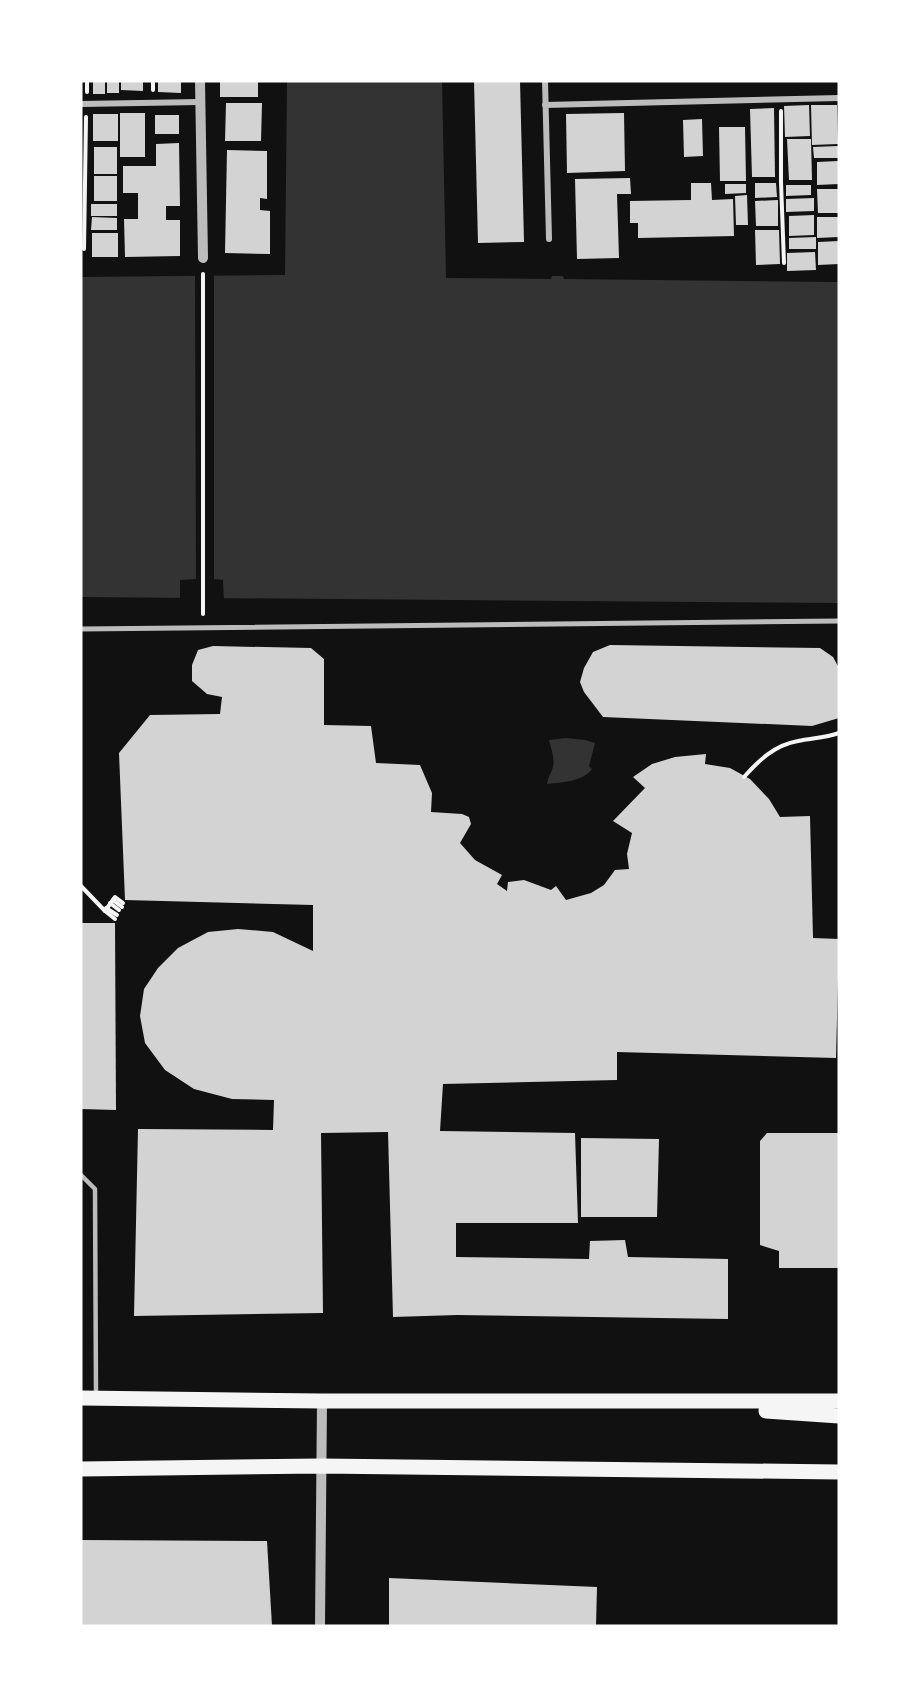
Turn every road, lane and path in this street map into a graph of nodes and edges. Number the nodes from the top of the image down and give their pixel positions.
1 (87, 81) edge
2 (200, 81) edge
3 (545, 81) edge
4 (839, 98) edge
5 (781, 99) junction
6 (200, 102) junction
7 (84, 104) edge
8 (545, 105) junction
9 (549, 239) dead end
10 (84, 249) dead end
11 (203, 258) joint
12 (784, 264) dead end
13 (839, 621) edge
14 (203, 627) junction
15 (81, 629) edge
16 (839, 733) edge
17 (744, 777) dead end
18 (81, 886) edge
19 (112, 901) junction
20 (106, 909) junction
21 (116, 917) dead end
22 (81, 1175) edge
23 (89, 1398) edge
24 (322, 1401) junction
25 (839, 1401) edge
26 (652, 1402) junction
27 (839, 1416) edge
28 (321, 1466) junction
29 (81, 1469) edge
30 (839, 1472) edge
31 (320, 1626) edge

1 - 7 path
2 - 6 street
3 - 8 street
4 - 5 street
5 - 8 street
5 - 12 path
6 - 7 street
6 - 11 street
7 - 10 path
8 - 9 street
11 - 14 path
13 - 14 street
14 - 15 street
16 - 17 path
18 - 20 path
19 - 19 path
19 - 20 path
20 - 21 path
22 - 23 lane
23 - 24 main road
24 - 26 main road
24 - 28 street
25 - 26 main road
26 - 27 main road
28 - 29 main road
28 - 30 main road
28 - 31 street

